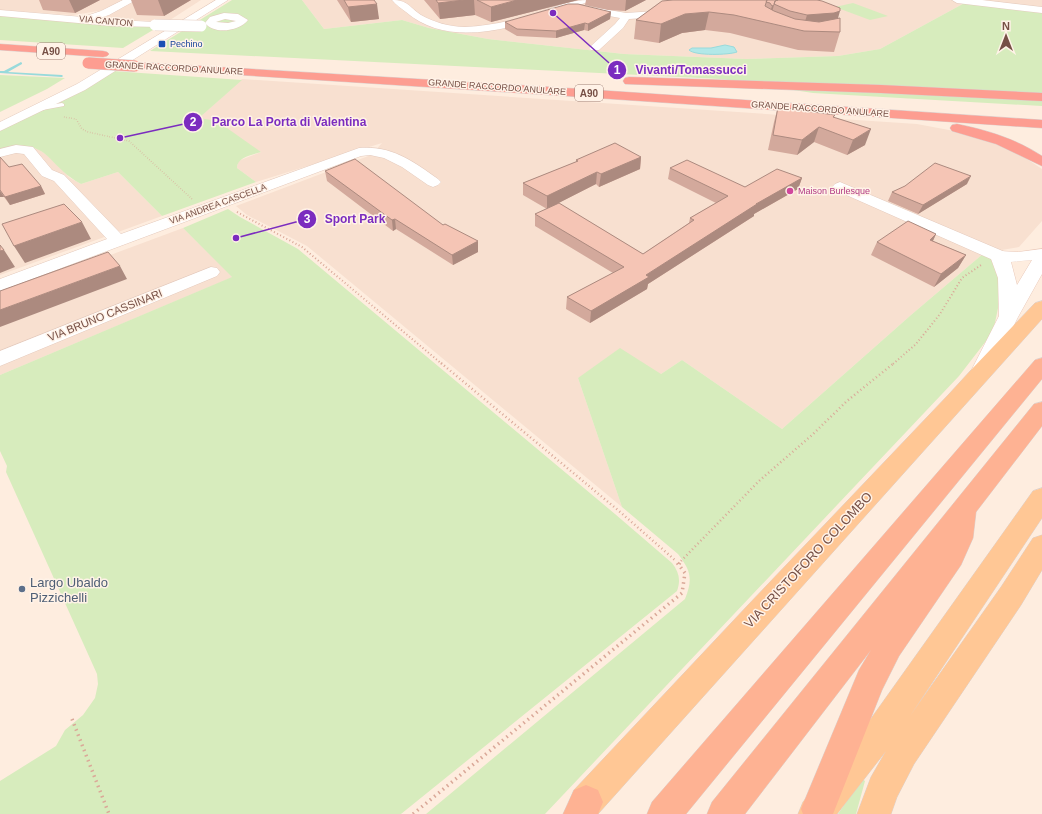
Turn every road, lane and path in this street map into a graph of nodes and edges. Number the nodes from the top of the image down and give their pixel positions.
1 (131, 0) edge
2 (212, 0) edge
3 (223, 0) edge
4 (397, 0) edge
5 (585, 0) edge
6 (957, 0) edge
7 (568, 5) junction
8 (1042, 10) edge
9 (679, 12) edge
10 (0, 13) edge
11 (626, 16) junction
12 (79, 19) junction
13 (213, 26) dead end
14 (173, 28) junction
15 (0, 46) edge
16 (595, 48) dead end
17 (0, 56) edge
18 (482, 77) junction
19 (530, 78) dead end
20 (614, 81) dead end
21 (1042, 97) edge
22 (62, 105) dead end
23 (759, 105) junction
24 (37, 109) junction
25 (1042, 113) edge
26 (62, 116) dead end
27 (0, 120) edge
28 (1042, 124) edge
29 (0, 127) edge
30 (0, 153) edge
31 (1042, 162) edge
32 (433, 182) dead end
33 (840, 187) dead end
34 (193, 199) dead end
35 (232, 208) dead end
36 (118, 241) junction
37 (1042, 254) edge
38 (997, 256) junction
39 (1042, 258) edge
40 (211, 272) dead end
41 (0, 285) edge
42 (1042, 306) edge
43 (1008, 317) junction
44 (0, 359) edge
45 (1042, 365) edge
46 (978, 375) junction
47 (1042, 410) edge
48 (1042, 498) edge
49 (964, 509) junction
50 (1042, 546) edge
51 (679, 564) junction
52 (72, 719) dead end
53 (580, 810) edge
54 (816, 812) edge
55 (109, 814) edge
56 (413, 814) edge
57 (664, 814) edge
58 (724, 814) edge
59 (874, 814) edge

1 - 12 street
2 - 14 street
3 - 14 street
4 - 7 street
5 - 7 street
6 - 8 street
7 - 11 street
9 - 11 street
10 - 12 street, VIA CANTON
11 - 16 street
12 - 13 street, VIA CANTON, bridge
14 - 24 street
14 - 27 street
15 - 18 highway, GRANDE RACCORDO ANULARE / A90
17 - 23 highway, GRANDE RACCORDO ANULARE / A90, bridge
18 - 19 highway
18 - 25 highway, GRANDE RACCORDO ANULARE / A90
20 - 21 highway
22 - 24 lane
23 - 28 highway, GRANDE RACCORDO ANULARE / A90
23 - 31 highway
24 - 29 street
26 - 34 path
30 - 36 street
32 - 36 street, VIA ANDREA CASCELLA
33 - 38 street
35 - 51 path
36 - 41 street, VIA ANDREA CASCELLA
37 - 38 street
38 - 43 street
38 - 51 path
39 - 43 street
40 - 44 street, VIA BRUNO CASSINARI
42 - 46 main road, VIA CRISTOFORO COLOMBO
43 - 46 street
45 - 57 highway
46 - 53 main road, VIA CRISTOFORO COLOMBO
47 - 49 highway
48 - 54 main road
49 - 54 highway
49 - 58 highway
50 - 59 main road
51 - 56 path
52 - 55 path

